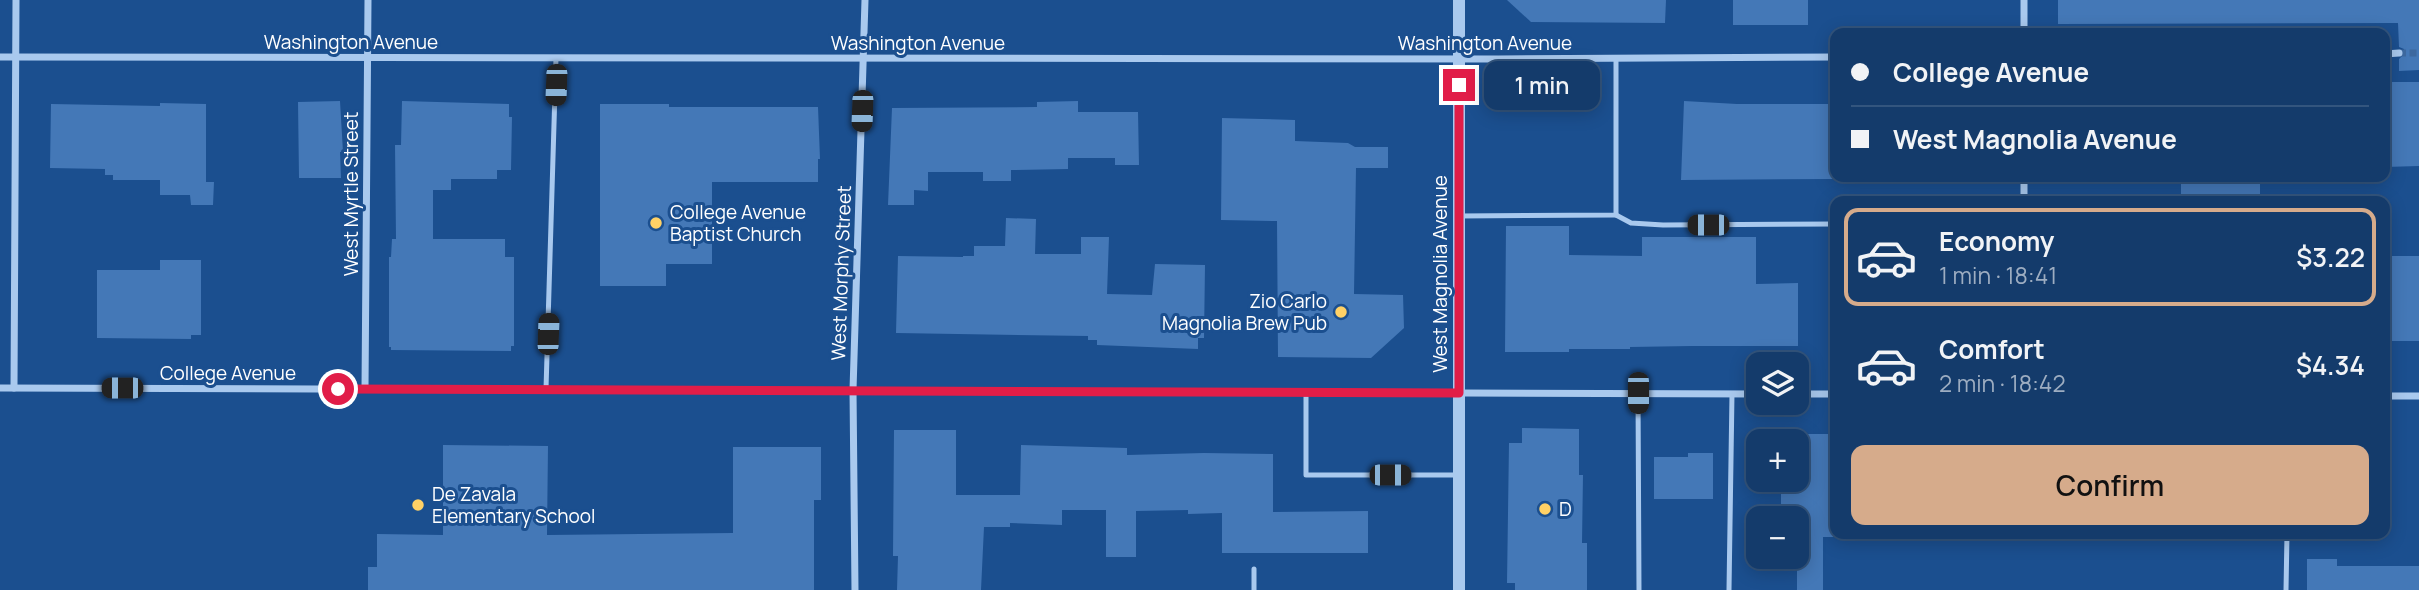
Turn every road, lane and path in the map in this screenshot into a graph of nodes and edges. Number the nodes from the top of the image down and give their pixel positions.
1 (16, 0) edge
2 (368, 0) edge
3 (865, 0) edge
4 (1459, 0) edge
5 (2024, 0) edge
6 (2024, 28) edge
7 (2390, 54) edge
8 (2399, 54) tunnel mouth
9 (0, 57) edge
10 (14, 57) junction
11 (1830, 57) edge
12 (368, 58) junction
13 (556, 58) junction
14 (863, 58) junction
15 (1615, 58) junction
16 (1459, 59) junction
17 (1615, 215) junction
18 (1459, 216) junction
19 (1830, 224) edge
20 (0, 388) edge
21 (14, 388) junction
22 (365, 389) junction
23 (546, 389) junction
24 (853, 390) junction
25 (1306, 392) junction
26 (1459, 393) junction
27 (1638, 393) junction
28 (1732, 394) junction
29 (1746, 394) edge
30 (1809, 394) edge
31 (1830, 394) edge
32 (2390, 396) edge
33 (2419, 396) edge
34 (1459, 475) junction
35 (2287, 539) edge
36 (1254, 569) dead end
37 (855, 590) edge
38 (1254, 590) edge
39 (1459, 590) edge
40 (1639, 590) edge
41 (1729, 590) edge
42 (2286, 590) edge

1 - 10 street
2 - 12 street, West Myrtle Street
3 - 14 street, West Morphy Street
4 - 16 street, West Magnolia Avenue
5 - 6 street
7 - 8 street
9 - 10 street, Washington Avenue
10 - 12 street, Washington Avenue
10 - 21 street
11 - 15 street, Washington Avenue
12 - 13 street, Washington Avenue
12 - 22 street, West Myrtle Street
13 - 14 street, Washington Avenue
13 - 23 lane
14 - 16 street, Washington Avenue
14 - 24 street, West Morphy Street
15 - 16 street, Washington Avenue
15 - 17 lane
16 - 18 street, West Magnolia Avenue
17 - 18 lane
17 - 19 lane
18 - 26 street, West Magnolia Avenue
20 - 21 street, College Avenue
21 - 22 street, College Avenue
22 - 23 street, College Avenue
23 - 24 street, College Avenue
24 - 25 street, College Avenue
24 - 37 street, West Morphy Street
25 - 26 street, College Avenue
25 - 34 lane
26 - 27 street, College Avenue
26 - 34 street, West Magnolia Avenue
27 - 28 street, College Avenue
27 - 40 lane
28 - 29 street, College Avenue
28 - 41 lane
30 - 31 street
32 - 33 street
34 - 39 street, West Magnolia Avenue
35 - 42 lane
36 - 38 lane

